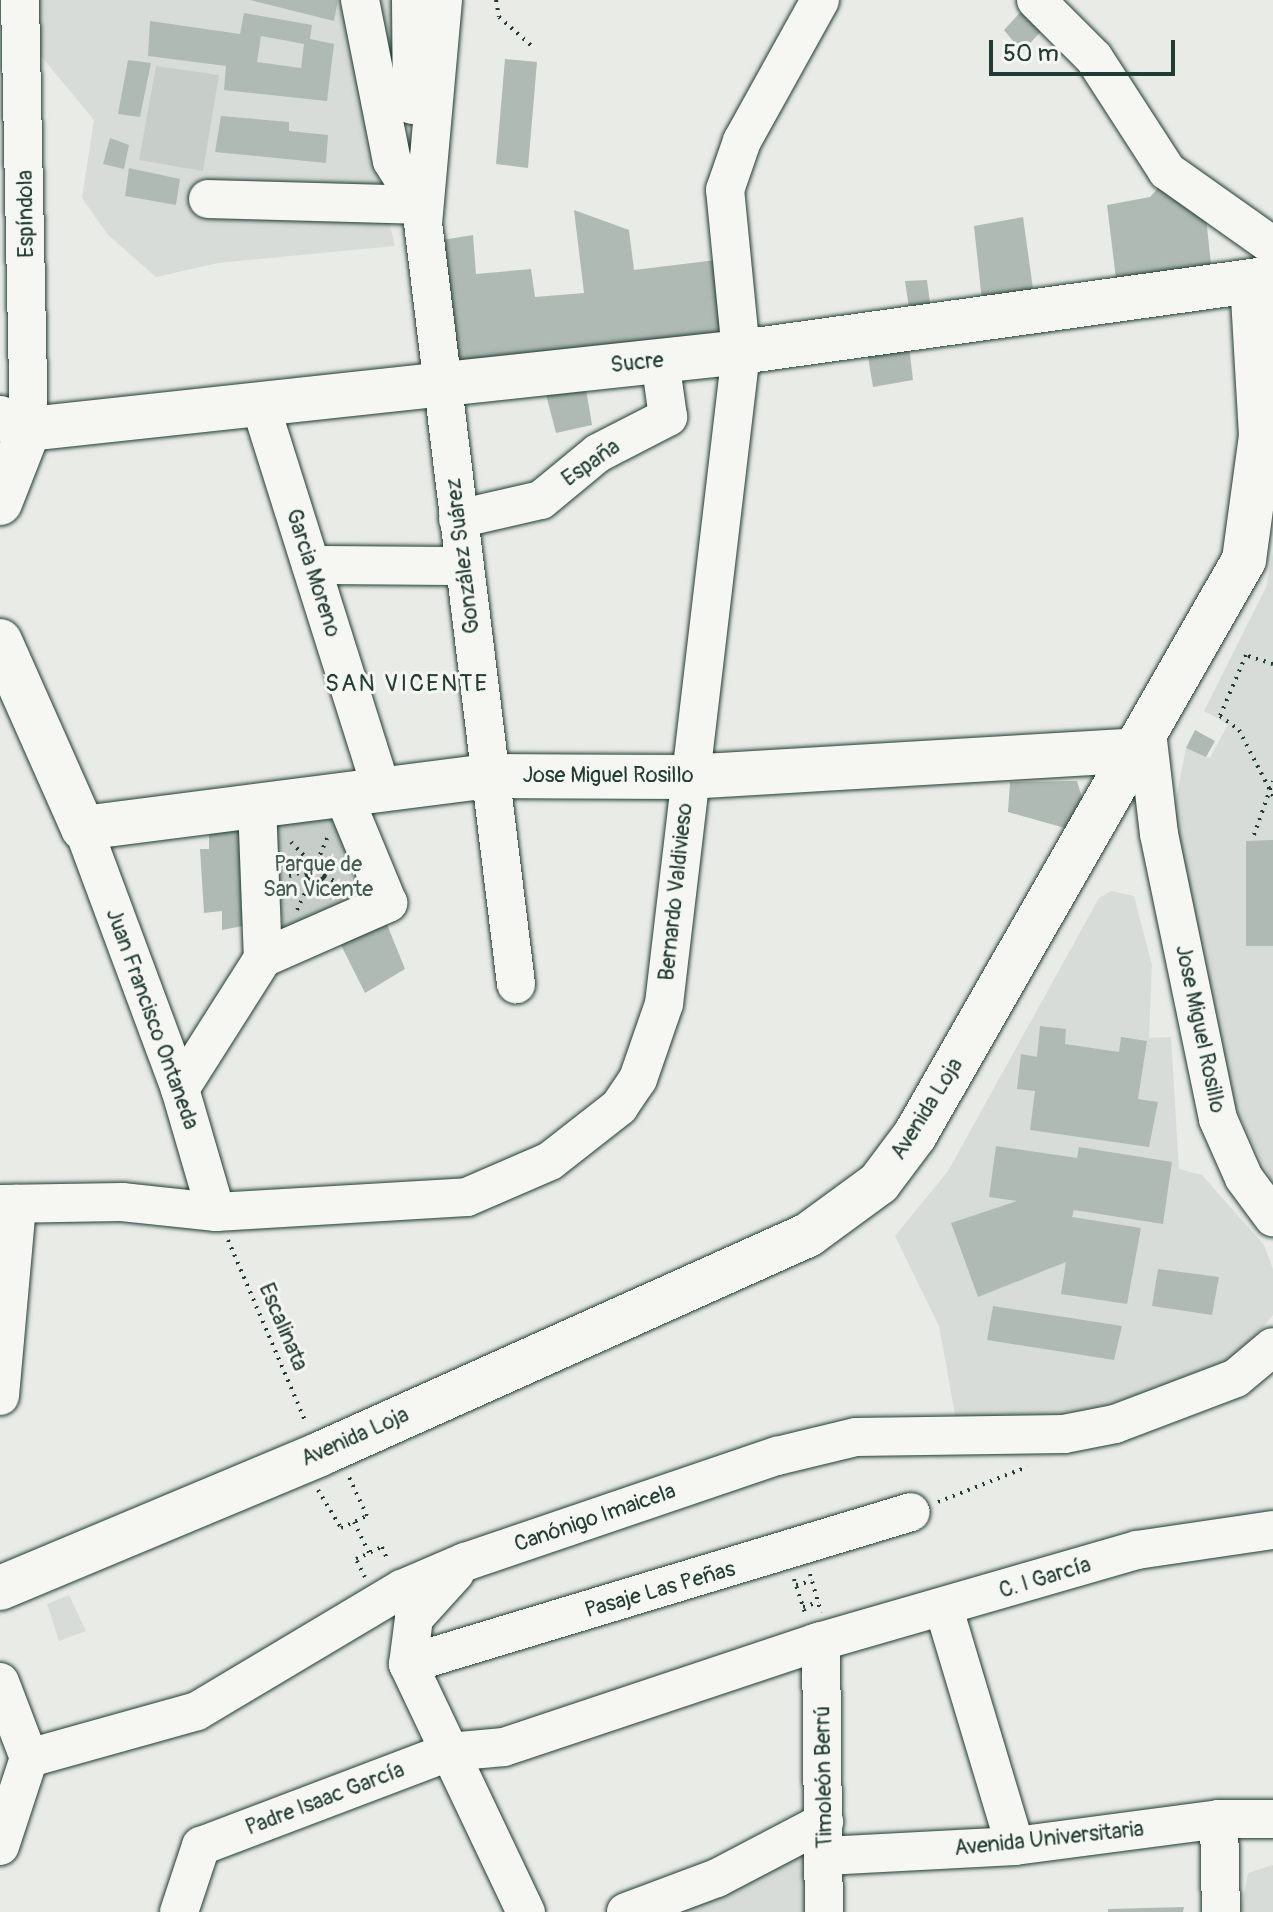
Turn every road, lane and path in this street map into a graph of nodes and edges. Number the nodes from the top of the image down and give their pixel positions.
1 (20, 0) edge
2 (360, 0) edge
3 (411, 0) edge
4 (443, 0) edge
5 (496, 0) edge
6 (820, 0) edge
7 (1036, 0) edge
8 (534, 48) dead end
9 (208, 199) dead end
10 (425, 199) junction
11 (1266, 269) edge
12 (741, 352) junction
13 (660, 360) junction
14 (442, 384) junction
15 (260, 404) junction
16 (14, 424) edge
17 (1267, 435) edge
18 (0, 503) edge
19 (458, 519) junction
20 (311, 565) junction
21 (464, 566) junction
22 (0, 641) edge
23 (1273, 664) edge
24 (1134, 754) junction
25 (490, 776) junction
26 (688, 777) junction
27 (1273, 781) edge
28 (362, 790) junction
29 (1266, 792) junction
30 (1273, 796) edge
31 (257, 804) junction
32 (83, 828) junction
33 (1254, 835) dead end
34 (286, 836) dead end
35 (311, 863) junction
36 (282, 865) dead end
37 (306, 871) junction
38 (284, 877) junction
39 (311, 880) junction
40 (286, 893) dead end
41 (289, 925) dead end
42 (263, 958) junction
43 (516, 984) dead end
44 (180, 1089) junction
45 (1244, 1178) junction
46 (9, 1204) edge
47 (216, 1212) junction
48 (1273, 1217) edge
49 (1273, 1347) edge
50 (0, 1396) edge
51 (310, 1458) junction
52 (1040, 1462) dead end
53 (911, 1512) joint
54 (367, 1516) dead end
55 (354, 1522) junction
56 (1273, 1530) edge
57 (382, 1547) dead end
58 (369, 1553) junction
59 (356, 1559) dead end
60 (465, 1562) junction
61 (799, 1567) junction
62 (0, 1588) edge
63 (818, 1602) junction
64 (803, 1607) junction
65 (944, 1609) junction
66 (821, 1641) junction
67 (408, 1664) junction
68 (0, 1682) edge
69 (449, 1752) junction
70 (29, 1758) junction
71 (1219, 1819) junction
72 (1273, 1819) edge
73 (825, 1839) junction
74 (0, 1846) edge
75 (1015, 1846) junction
76 (179, 1912) edge
77 (526, 1912) edge
78 (626, 1912) edge
79 (824, 1912) edge
80 (1221, 1912) edge

1 - 16 street, Espíndola
2 - 10 street
3 - 10 street, González Suárez
4 - 10 street, González Suárez
5 - 8 path
6 - 12 street, Bernardo Valdivieso
7 - 11 street
9 - 10 street
10 - 14 street, González Suárez
11 - 12 main road, Sucre
11 - 17 main road, Avenida Loja
12 - 13 main road, Sucre
12 - 26 street, Bernardo Valdivieso
13 - 14 main road, Sucre
13 - 19 street, España
14 - 15 main road, Sucre
14 - 19 street, González Suárez
15 - 16 main road, Sucre
15 - 20 street, Garcia Moreno
16 - 18 main road
17 - 24 main road, Avenida Loja
19 - 21 street, González Suárez
20 - 21 street
20 - 28 street, Garcia Moreno
21 - 25 street, González Suárez
22 - 32 main road
23 - 29 path
24 - 26 main road, Jose Miguel Rosillo
24 - 45 street, Jose Miguel Rosillo
24 - 45 street
24 - 51 main road, Avenida Loja
25 - 26 main road, Jose Miguel Rosillo
25 - 28 main road, Jose Miguel Rosillo
25 - 43 street, González Suárez
26 - 47 street, Bernardo Valdivieso
27 - 29 path
28 - 31 main road, Jose Miguel Rosillo
28 - 42 street, Garcia Moreno
29 - 30 path
29 - 33 path
31 - 32 main road, Jose Miguel Rosillo
31 - 42 street
32 - 44 street, Juan Francisco Ontaneda
34 - 35 path
35 - 37 path
35 - 39 path
36 - 38 path
37 - 38 path
37 - 39 path
38 - 40 path
39 - 41 path
42 - 44 street
44 - 47 street, Juan Francisco Ontaneda
45 - 48 street, Jose Miguel Rosillo
46 - 47 street, Bernardo Valdivieso
46 - 50 street
47 - 51 path, Escalinata
49 - 60 street, Canónigo Imaicela
51 - 55 path, Escalinata
51 - 62 main road, Avenida Loja
52 - 53 path
53 - 61 street, Pasaje Las Peñas
54 - 55 path
55 - 58 path
56 - 65 street, C. I García
57 - 58 path
58 - 59 path
60 - 67 street
60 - 70 street, Canónigo Imaicela
61 - 63 path
61 - 64 path
61 - 67 street, Pasaje Las Peñas
63 - 64 path
63 - 66 path
64 - 66 path
65 - 66 street, C. I García
65 - 75 street
66 - 69 street
66 - 73 street, Timoleón Berrú
67 - 69 street
68 - 70 street
69 - 76 street, Padre Isaac García
69 - 77 street
70 - 74 street
71 - 72 street, Avenida Universitaria
71 - 75 street, Avenida Universitaria
71 - 80 street
73 - 75 street, Avenida Universitaria
73 - 78 street, Avenida Universitaria
73 - 79 street, Timoleón Berrú

